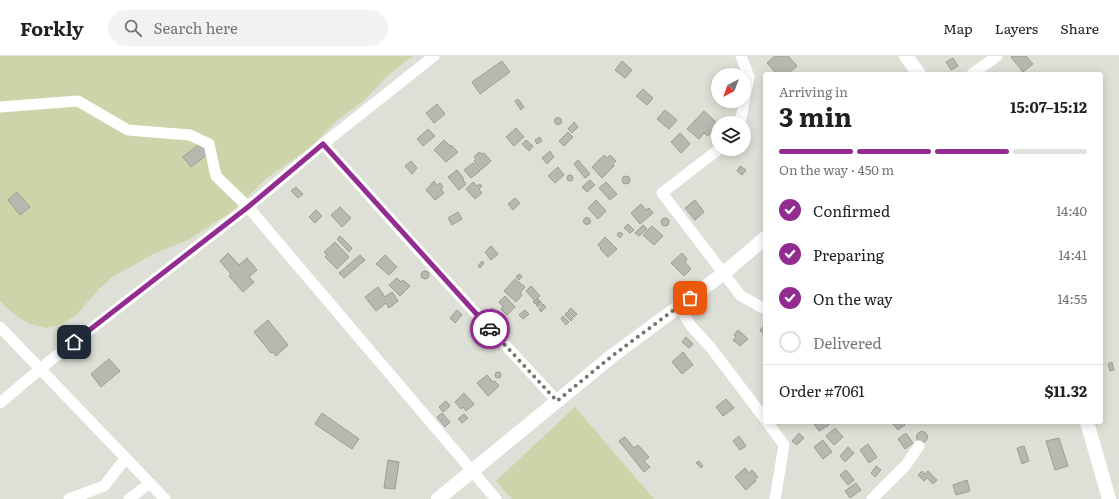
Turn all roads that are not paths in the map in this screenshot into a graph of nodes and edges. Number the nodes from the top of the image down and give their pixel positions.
1 (434, 56) edge
2 (741, 56) edge
3 (906, 56) edge
4 (997, 56) edge
5 (918, 72) edge
6 (975, 72) edge
7 (0, 107) edge
8 (741, 116) edge
9 (323, 144) junction
10 (711, 155) edge
11 (248, 207) junction
12 (763, 240) edge
13 (724, 273) junction
14 (744, 297) dead end
15 (679, 306) junction
16 (763, 308) edge
17 (763, 308) edge
18 (0, 327) edge
19 (41, 369) junction
20 (557, 401) junction
21 (0, 403) edge
22 (763, 417) edge
23 (768, 424) edge
24 (1088, 424) edge
25 (919, 446) dead end
26 (126, 458) junction
27 (472, 471) junction
28 (150, 483) junction
29 (69, 499) edge
30 (129, 499) edge
31 (165, 499) edge
32 (438, 499) edge
33 (496, 499) edge
34 (775, 499) edge
35 (872, 499) edge
36 (1109, 499) edge

1 - 9 street
2 - 8 street
3 - 5 main road
4 - 6 street
7 - 11 street
9 - 11 street
9 - 20 street
10 - 13 street
11 - 19 street
11 - 27 street
12 - 13 main road
13 - 15 main road
13 - 16 street
14 - 17 street
15 - 20 main road
15 - 22 street
18 - 19 street
19 - 21 street
19 - 26 street
20 - 27 main road
23 - 34 street
24 - 36 main road
25 - 35 street
26 - 28 street
26 - 29 street
27 - 32 main road
27 - 33 street
28 - 30 street
28 - 31 street

